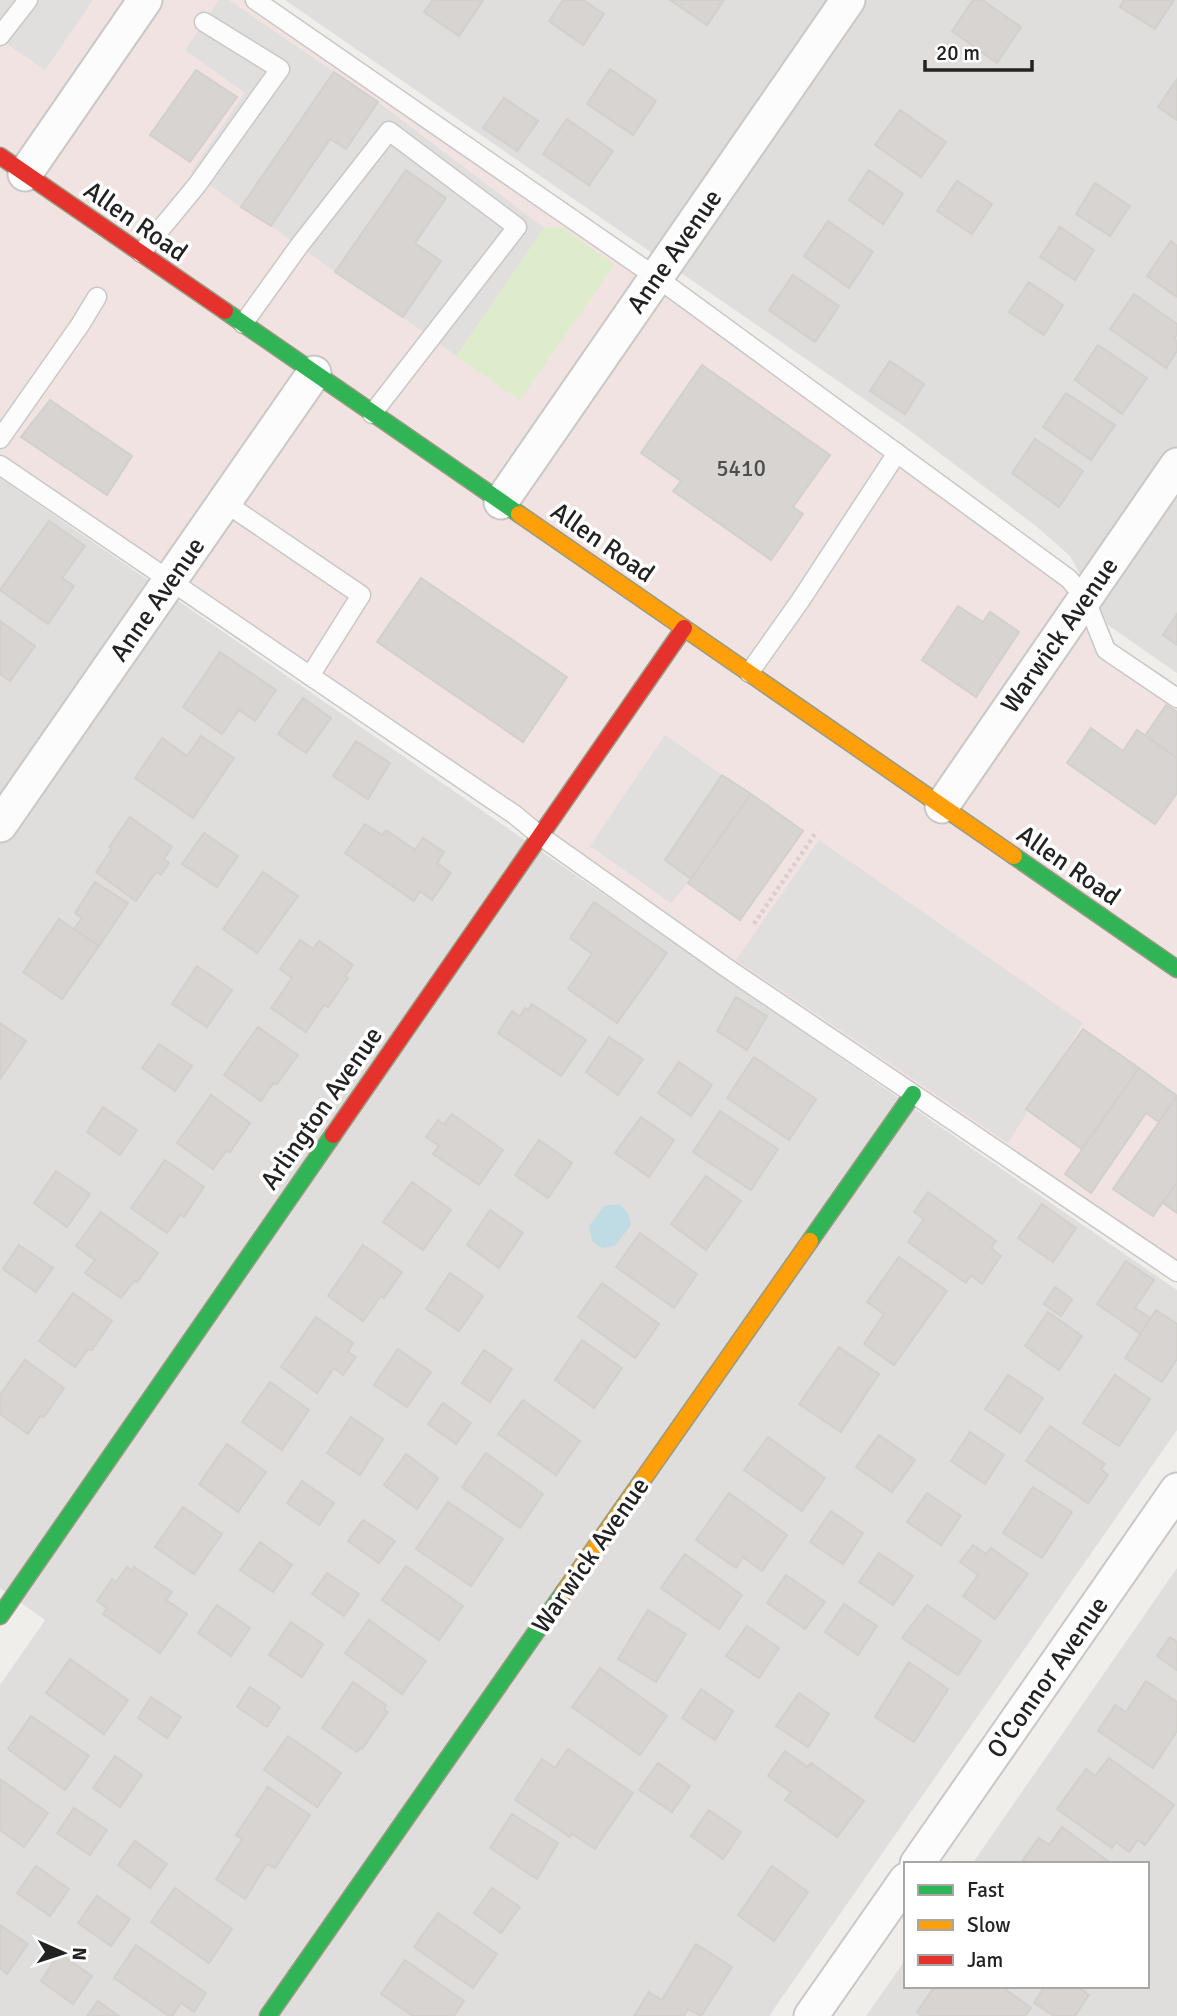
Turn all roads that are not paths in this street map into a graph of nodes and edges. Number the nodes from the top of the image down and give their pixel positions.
1 (28, 0) edge
2 (145, 0) edge
3 (255, 0) edge
4 (848, 0) edge
5 (204, 22) dead end
6 (1, 31) edge
7 (12, 165) edge
8 (141, 253) junction
9 (656, 276) junction
10 (97, 297) dead end
11 (243, 324) junction
12 (314, 373) junction
13 (372, 414) junction
14 (0, 439) edge
15 (897, 453) junction
16 (0, 465) edge
17 (1177, 465) edge
18 (224, 502) junction
19 (501, 502) junction
20 (169, 580) junction
21 (1085, 598) junction
22 (684, 628) junction
23 (749, 673) junction
24 (310, 676) junction
25 (1177, 698) edge
26 (942, 806) junction
27 (0, 825) edge
28 (539, 835) junction
29 (1177, 969) edge
30 (912, 1094) junction
31 (1177, 1272) edge
32 (1177, 1490) edge
33 (0, 1616) edge
34 (918, 1862) edge
35 (904, 1883) edge
36 (268, 2016) edge
37 (811, 2016) edge

1 - 6 lane
2 - 7 street
3 - 9 lane
4 - 9 street, Anne Avenue
5 - 8 lane
7 - 8 street, Allen Road
8 - 11 street, Allen Road
9 - 15 lane
9 - 19 street, Anne Avenue
10 - 14 lane
11 - 12 street, Allen Road
11 - 13 lane
12 - 13 street, Allen Road
12 - 18 street, Anne Avenue
13 - 19 street, Allen Road
15 - 21 lane
15 - 23 lane
16 - 20 lane
17 - 21 street, Warwick Avenue
18 - 20 street, Anne Avenue
18 - 24 lane
19 - 22 street, Allen Road
20 - 24 lane
20 - 27 street, Anne Avenue
21 - 25 lane
21 - 26 street, Warwick Avenue
22 - 23 street, Allen Road
22 - 28 street, Arlington Avenue
23 - 26 street, Allen Road
24 - 28 lane
26 - 29 street, Allen Road
28 - 30 lane
28 - 33 street, Arlington Avenue
30 - 31 lane
30 - 36 street, Warwick Avenue
32 - 34 street, O'Connor Avenue
35 - 37 street

